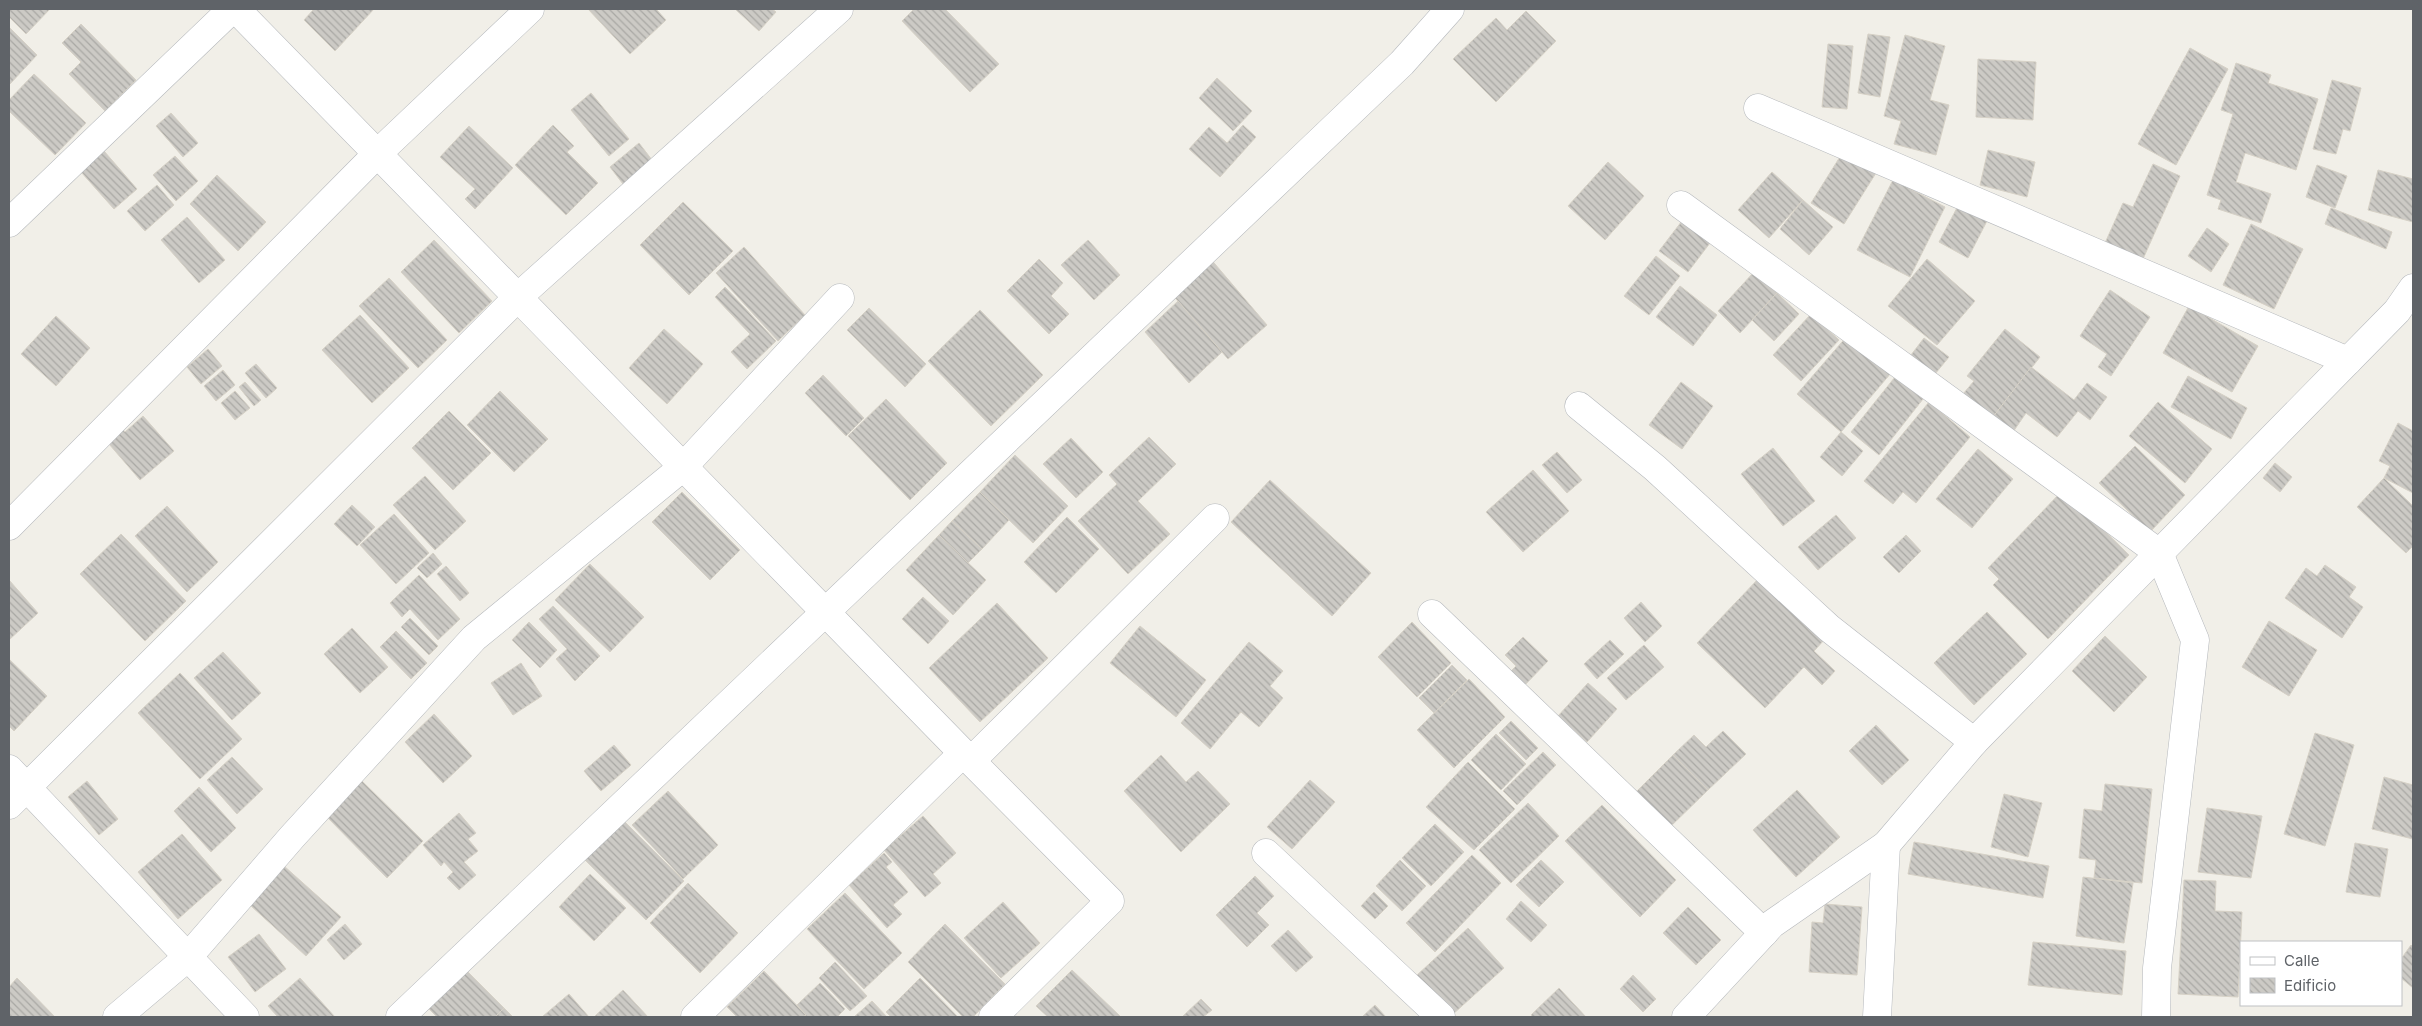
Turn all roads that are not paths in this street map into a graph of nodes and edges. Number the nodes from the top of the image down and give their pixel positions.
1 (232, 9) edge
2 (236, 9) edge
3 (530, 9) edge
4 (839, 9) edge
5 (1450, 9) edge
6 (1758, 108) dead end
7 (378, 154) junction
8 (1681, 205) dead end
9 (9, 223) edge
10 (2413, 288) edge
11 (518, 297) junction
12 (840, 298) dead end
13 (2348, 361) junction
14 (1579, 406) dead end
15 (684, 467) junction
16 (1215, 518) dead end
17 (9, 526) edge
18 (2159, 553) junction
19 (825, 612) junction
20 (1432, 614) dead end
21 (1974, 742) junction
22 (967, 757) junction
23 (14, 787) edge
24 (1886, 846) junction
25 (1266, 853) dead end
26 (1764, 933) junction
27 (188, 958) junction
28 (117, 1017) edge
29 (245, 1017) edge
30 (400, 1017) edge
31 (695, 1017) edge
32 (993, 1017) edge
33 (1441, 1017) edge
34 (1686, 1017) edge
35 (1877, 1017) edge
36 (2156, 1017) edge

1 - 9 street
2 - 7 street
3 - 7 street
4 - 11 street
5 - 19 street
6 - 13 street
7 - 11 street
7 - 17 street
8 - 18 street
10 - 13 street
11 - 15 street
11 - 23 street
12 - 15 street
13 - 18 street
14 - 21 street
15 - 19 street
15 - 27 street
16 - 22 street
18 - 21 street
18 - 36 street
19 - 22 street
19 - 30 street
20 - 26 street
21 - 24 street
22 - 31 street
22 - 32 street
23 - 27 street
24 - 26 street
24 - 35 street
25 - 33 street
26 - 34 street
27 - 28 street
27 - 29 street

